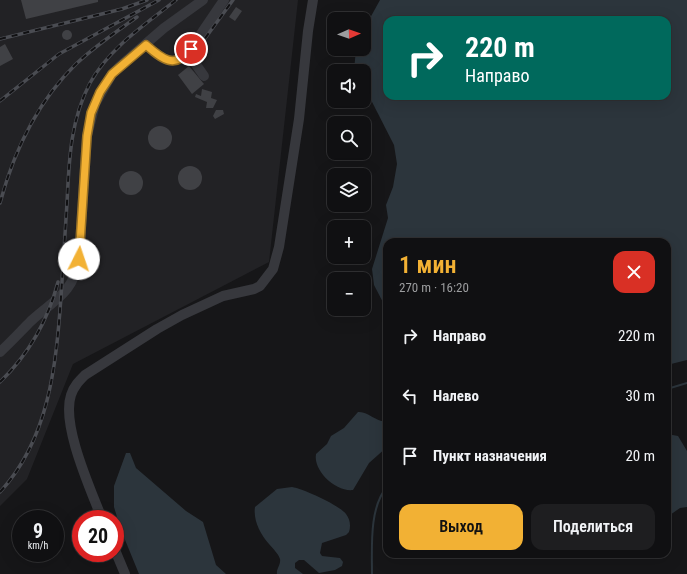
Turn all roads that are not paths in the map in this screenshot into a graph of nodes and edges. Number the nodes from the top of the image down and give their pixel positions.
1 (204, 0) edge
2 (224, 0) edge
3 (313, 0) edge
4 (146, 45) junction
5 (188, 53) junction
6 (204, 76) dead end
7 (0, 352) edge
8 (98, 510) edge
9 (120, 562) edge
10 (125, 574) edge

1 - 4 lane
2 - 5 lane
3 - 8 lane
4 - 5 lane
4 - 7 lane
5 - 6 lane
9 - 10 lane

